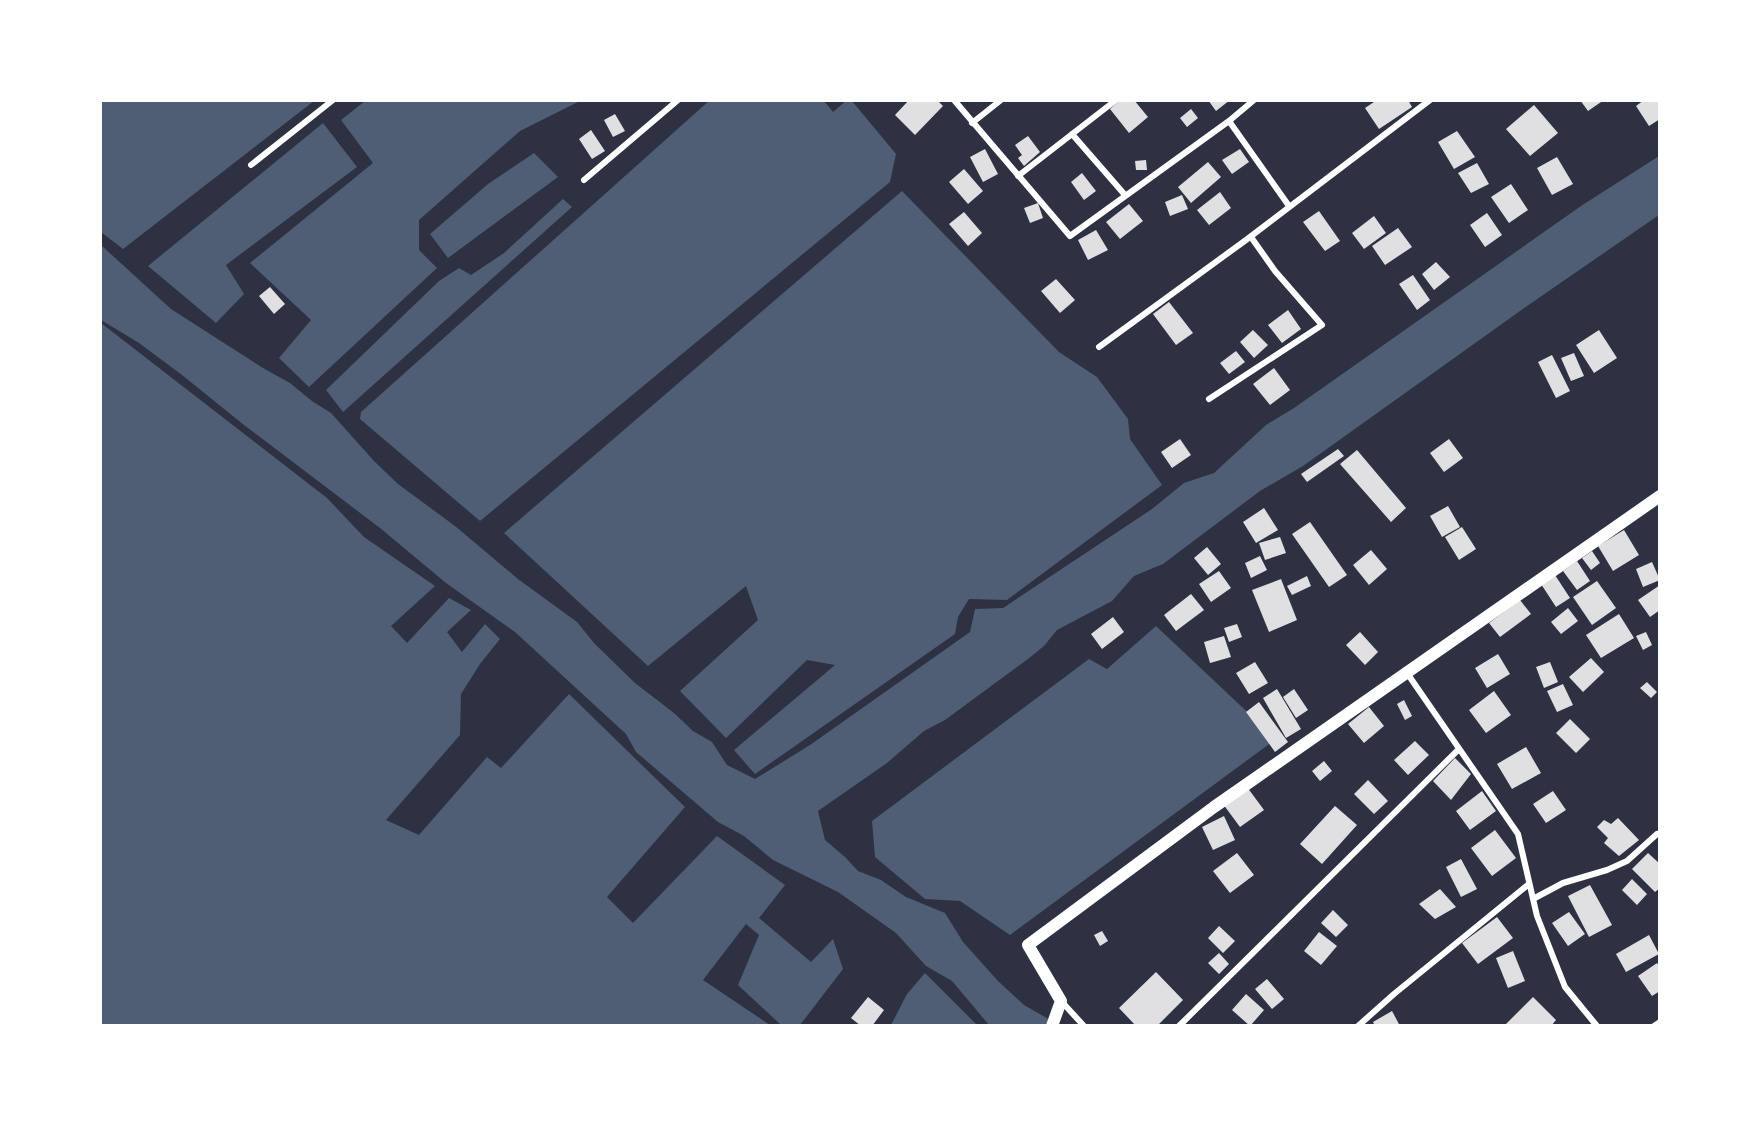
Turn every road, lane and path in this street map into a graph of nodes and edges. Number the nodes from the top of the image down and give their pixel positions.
1 (333, 100) edge
2 (678, 100) edge
3 (954, 100) edge
4 (1001, 100) edge
5 (1116, 100) edge
6 (1254, 100) edge
7 (1430, 100) edge
8 (1229, 121) junction
9 (972, 123) junction
10 (1072, 134) junction
11 (251, 165) dead end
12 (1018, 176) junction
13 (584, 180) dead end
14 (1125, 195) junction
15 (1289, 206) junction
16 (1251, 237) junction
17 (1100, 346) dead end
18 (1209, 399) dead end
19 (1659, 496) edge
20 (1407, 673) junction
21 (1459, 749) junction
22 (1657, 834) dead end
23 (1529, 884) junction
24 (1533, 899) junction
25 (1061, 1001) junction
26 (1659, 1022) edge
27 (1052, 1026) edge
28 (1084, 1026) edge
29 (1179, 1026) edge
30 (1358, 1026) edge
31 (1597, 1026) edge
32 (1654, 1026) edge

1 - 11 street
2 - 13 street
3 - 9 street
4 - 9 street
5 - 10 street
6 - 8 street
7 - 15 street
8 - 14 street
8 - 15 street
9 - 12 street
10 - 12 street
10 - 14 street
12 - 14 street
15 - 16 street
16 - 17 street
16 - 18 street
19 - 20 main road
20 - 21 street
20 - 25 main road
21 - 23 street
21 - 29 street
22 - 24 street
23 - 24 street
23 - 30 street
24 - 31 street
25 - 27 main road
25 - 28 street
26 - 32 street

